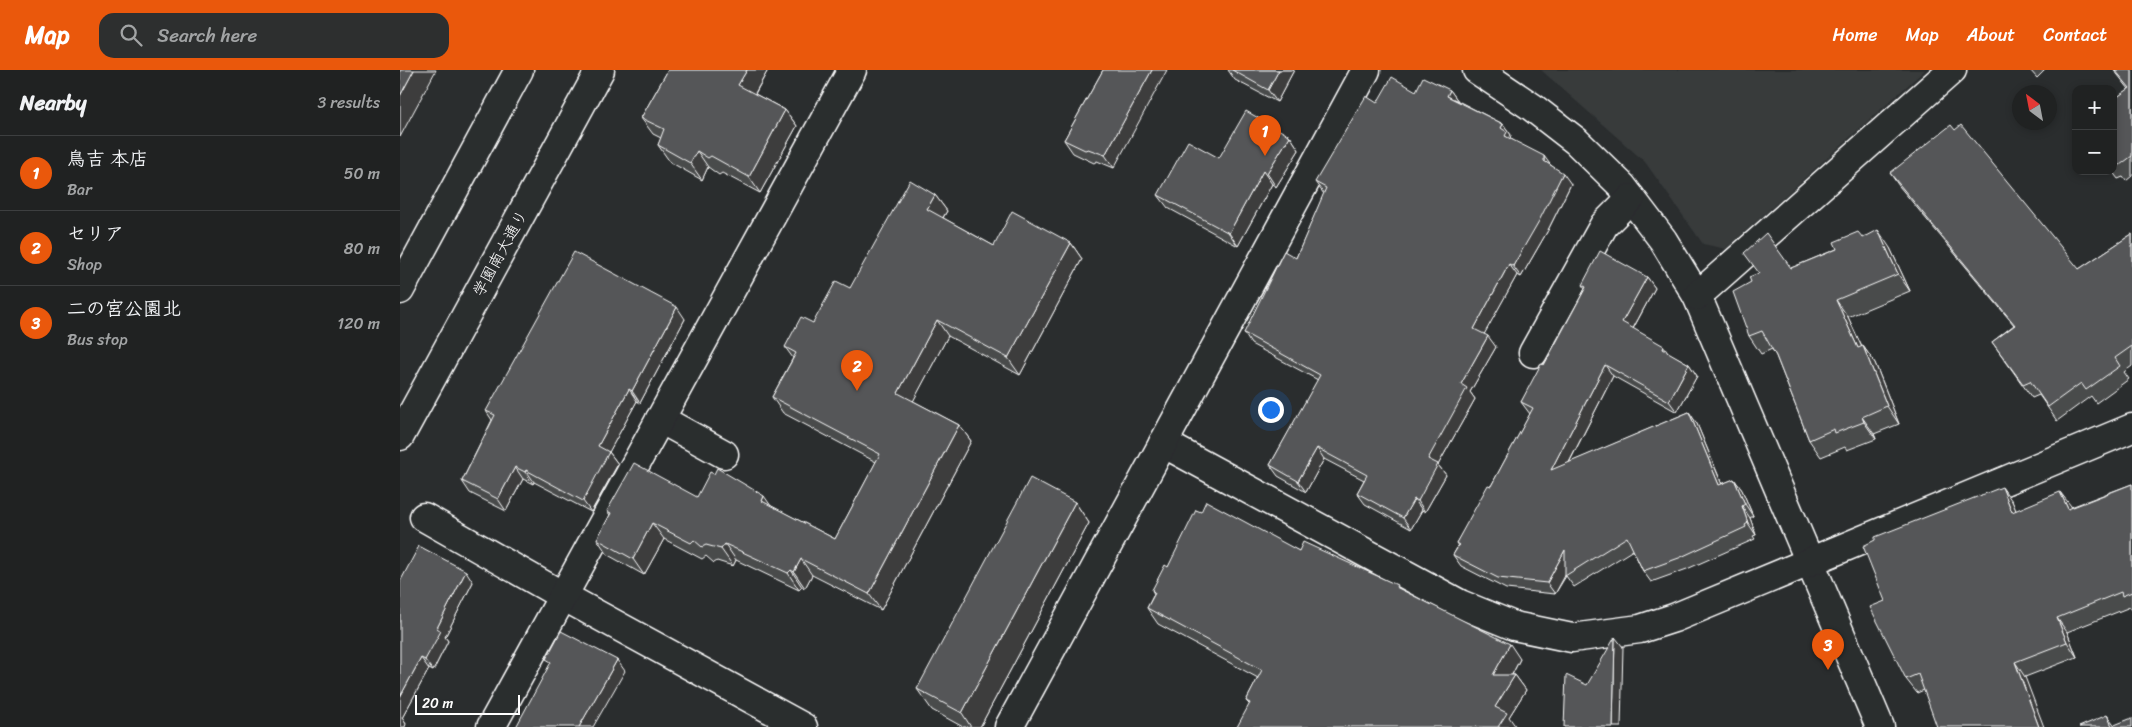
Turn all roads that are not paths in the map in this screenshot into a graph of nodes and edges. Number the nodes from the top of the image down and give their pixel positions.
1 (519, 70) edge
2 (600, 70) edge
3 (852, 70) edge
4 (1366, 70) edge
5 (1477, 70) edge
6 (1952, 70) edge
7 (1631, 198) junction
8 (400, 290) edge
9 (1697, 296) junction
10 (1533, 353) dead end
11 (660, 419) junction
12 (2132, 428) edge
13 (400, 436) edge
14 (1163, 443) junction
15 (724, 454) dead end
16 (424, 516) dead end
17 (1811, 562) junction
18 (563, 596) junction
19 (491, 727) edge
20 (803, 727) edge
21 (1009, 727) edge
22 (1880, 727) edge

1 - 8 street
2 - 13 street, 学園南大通り
3 - 11 street
4 - 14 street
5 - 7 street
6 - 9 street
7 - 9 street
7 - 10 street
9 - 17 street
11 - 15 street
11 - 18 street
12 - 17 street
14 - 17 street
14 - 21 street
16 - 18 street
17 - 22 street
18 - 19 street
18 - 20 street

